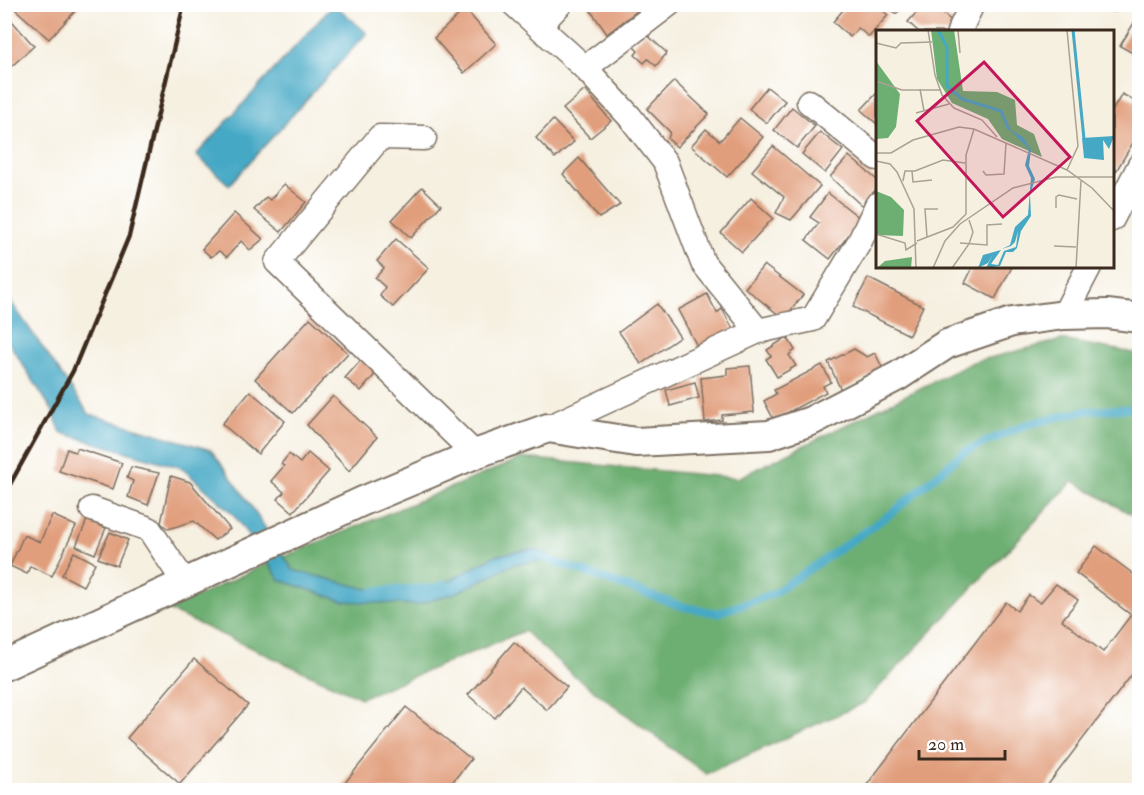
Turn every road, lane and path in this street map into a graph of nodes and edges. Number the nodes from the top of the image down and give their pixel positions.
1 (514, 4) edge
2 (560, 4) edge
3 (669, 4) edge
4 (972, 4) edge
5 (538, 26) junction
6 (960, 30) edge
7 (585, 68) junction
8 (809, 102) dead end
9 (424, 138) dead end
10 (876, 157) edge
11 (1140, 165) edge
12 (876, 207) edge
13 (1114, 217) edge
14 (1088, 268) edge
15 (1064, 315) junction
16 (1140, 318) edge
17 (758, 331) junction
18 (548, 428) junction
19 (475, 454) junction
20 (92, 509) dead end
21 (185, 583) junction
22 (4, 666) edge

1 - 5 street
2 - 5 street
3 - 7 street
4 - 6 street
5 - 7 street
7 - 17 street
8 - 10 street
9 - 19 street
11 - 13 street
12 - 17 street
14 - 15 street
15 - 16 street
15 - 18 street
17 - 18 street
18 - 19 street
19 - 21 street
20 - 21 street
21 - 22 street

